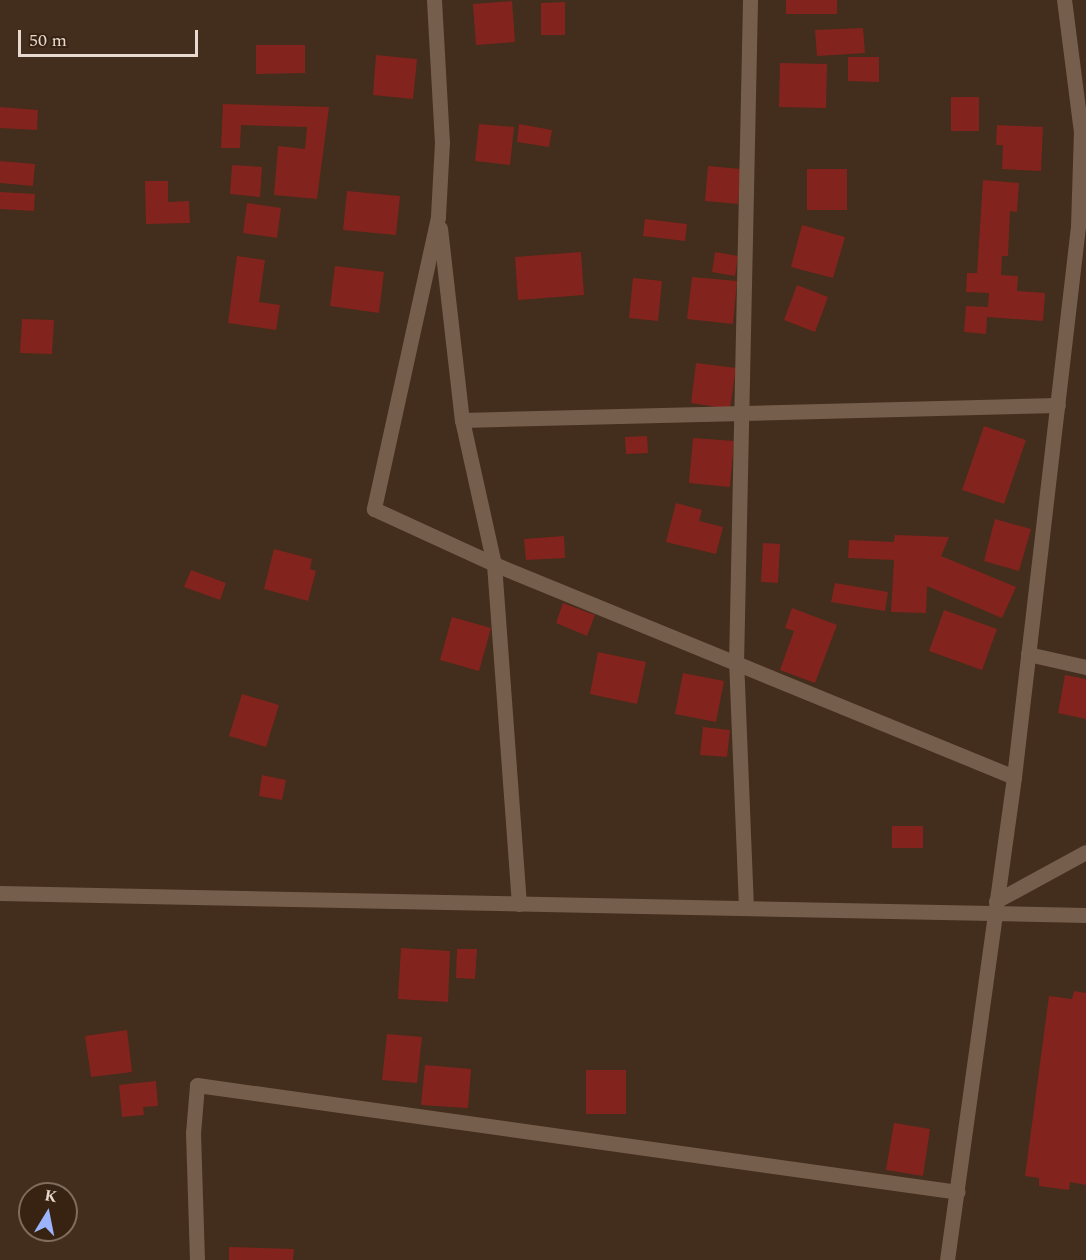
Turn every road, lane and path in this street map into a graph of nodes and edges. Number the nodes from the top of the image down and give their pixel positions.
1 (434, 0) edge
2 (750, 0) edge
3 (1064, 0) edge
4 (1083, 133) edge
5 (438, 217) junction
6 (1058, 405) junction
7 (740, 414) junction
8 (462, 420) junction
9 (494, 564) junction
10 (1028, 654) junction
11 (736, 664) junction
12 (1086, 667) edge
13 (1014, 777) junction
14 (1086, 852) edge
15 (0, 893) edge
16 (519, 904) junction
17 (996, 907) junction
18 (746, 908) junction
19 (1086, 915) edge
20 (958, 1192) junction
21 (197, 1260) edge
22 (947, 1260) edge

1 - 5 street
2 - 7 street
3 - 4 street
4 - 6 street
5 - 8 street
5 - 9 street
6 - 7 street
6 - 10 street
7 - 8 street
7 - 11 street
8 - 9 street
9 - 11 street
9 - 16 street
10 - 12 street
10 - 13 street
11 - 13 street
11 - 18 street
13 - 17 street
14 - 17 street
15 - 16 street
16 - 18 street
17 - 18 street
17 - 19 street
17 - 20 street
20 - 21 street
20 - 22 street

